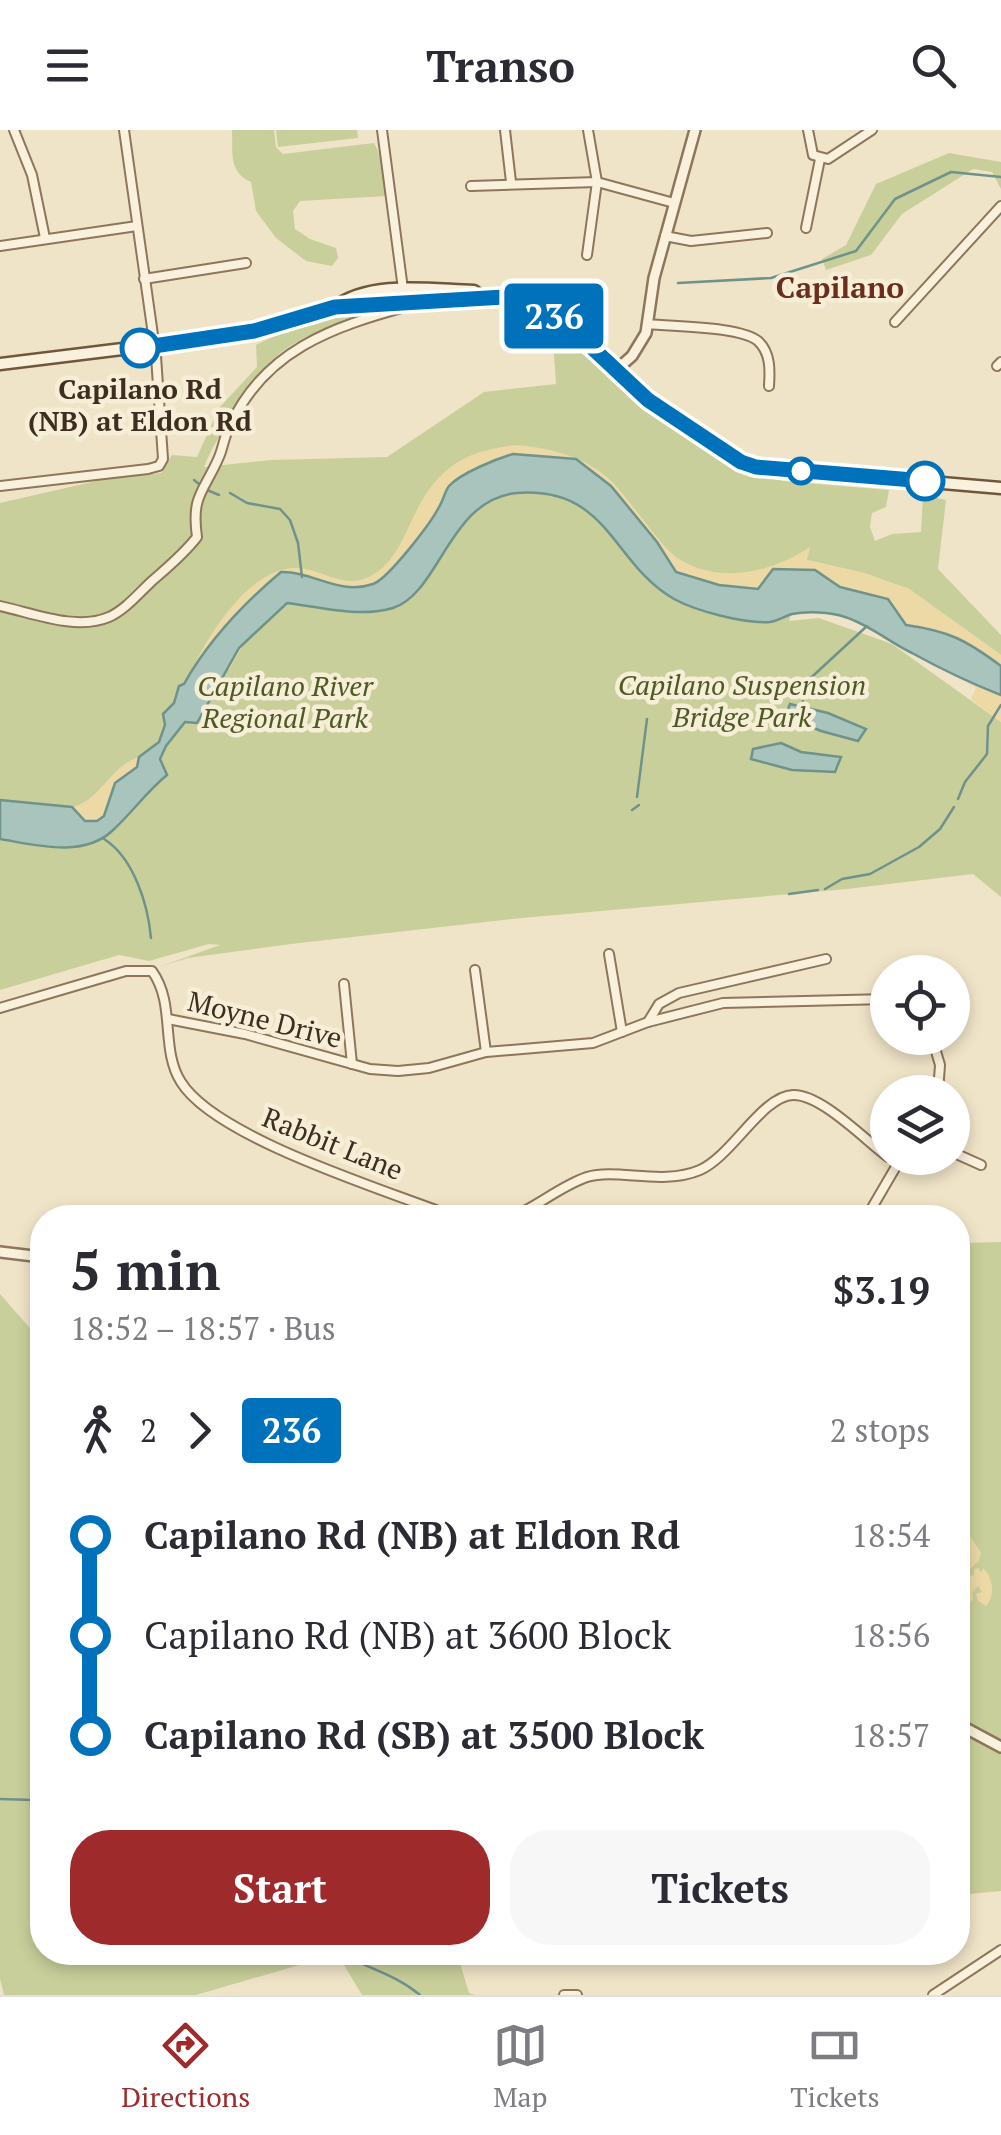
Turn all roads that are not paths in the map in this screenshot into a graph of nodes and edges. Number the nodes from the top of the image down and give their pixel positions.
1 (14, 130) edge
2 (124, 130) edge
3 (382, 130) edge
4 (505, 130) edge
5 (588, 130) edge
6 (695, 130) edge
7 (808, 130) edge
8 (872, 130) edge
9 (817, 157) junction
10 (511, 182) junction
11 (597, 182) junction
12 (471, 186) dead end
13 (674, 203) junction
14 (1001, 206) edge
15 (137, 226) junction
16 (806, 228) dead end
17 (768, 233) dead end
18 (666, 236) junction
19 (45, 238) junction
20 (0, 246) edge
21 (587, 255) dead end
22 (246, 263) dead end
23 (144, 280) junction
24 (403, 289) junction
25 (460, 291) junction
26 (482, 296) junction
27 (416, 300) junction
28 (367, 304) junction
29 (335, 307) junction
30 (895, 322) dead end
31 (648, 324) junction
32 (155, 346) junction
33 (0, 364) edge
34 (615, 371) junction
35 (769, 386) dead end
36 (0, 486) edge
37 (1001, 488) edge
38 (0, 606) edge
39 (610, 954) dead end
40 (826, 959) dead end
41 (475, 970) dead end
42 (344, 984) dead end
43 (870, 999) edge
44 (0, 1008) edge
45 (168, 1018) junction
46 (648, 1022) junction
47 (622, 1032) junction
48 (486, 1052) junction
49 (352, 1064) junction
50 (870, 1142) edge
51 (970, 1159) edge
52 (981, 1164) dead end
53 (886, 1175) edge
54 (423, 1205) edge
55 (535, 1205) edge
56 (872, 1205) edge
57 (0, 1252) edge
58 (30, 1256) edge
59 (970, 1730) edge
60 (1001, 1747) edge
61 (1001, 1950) edge
62 (564, 1995) edge
63 (577, 1995) edge
64 (933, 1995) edge

1 - 19 street
2 - 15 street
3 - 24 street
4 - 10 street
5 - 11 street
6 - 13 street
7 - 9 street
8 - 9 street
9 - 16 street
10 - 11 street
10 - 12 street
11 - 13 street
11 - 21 street
13 - 18 street
14 - 30 street
15 - 19 street
15 - 23 street
17 - 18 street
18 - 31 street
19 - 20 street
22 - 23 street
23 - 32 street
24 - 25 main road
24 - 27 street
24 - 28 main road
24 - 29 main road
25 - 26 main road
25 - 27 main road
26 - 27 main road
26 - 34 main road
27 - 28 main road
27 - 38 street
28 - 29 main road
29 - 32 main road
31 - 34 street
31 - 35 street
32 - 33 main road
32 - 36 street
34 - 37 main road
39 - 47 street
40 - 46 street, Moyne Drive
41 - 48 street
42 - 49 street, Moyne Drive
43 - 46 street, Moyne Drive
44 - 45 street, Rabbit Lane
45 - 49 street, Moyne Drive
45 - 54 street, Rabbit Lane
46 - 47 street, Moyne Drive
47 - 48 street, Moyne Drive
48 - 49 street, Moyne Drive
50 - 55 street
51 - 52 street
53 - 56 street
57 - 58 street
59 - 60 street
61 - 64 street
62 - 63 street

